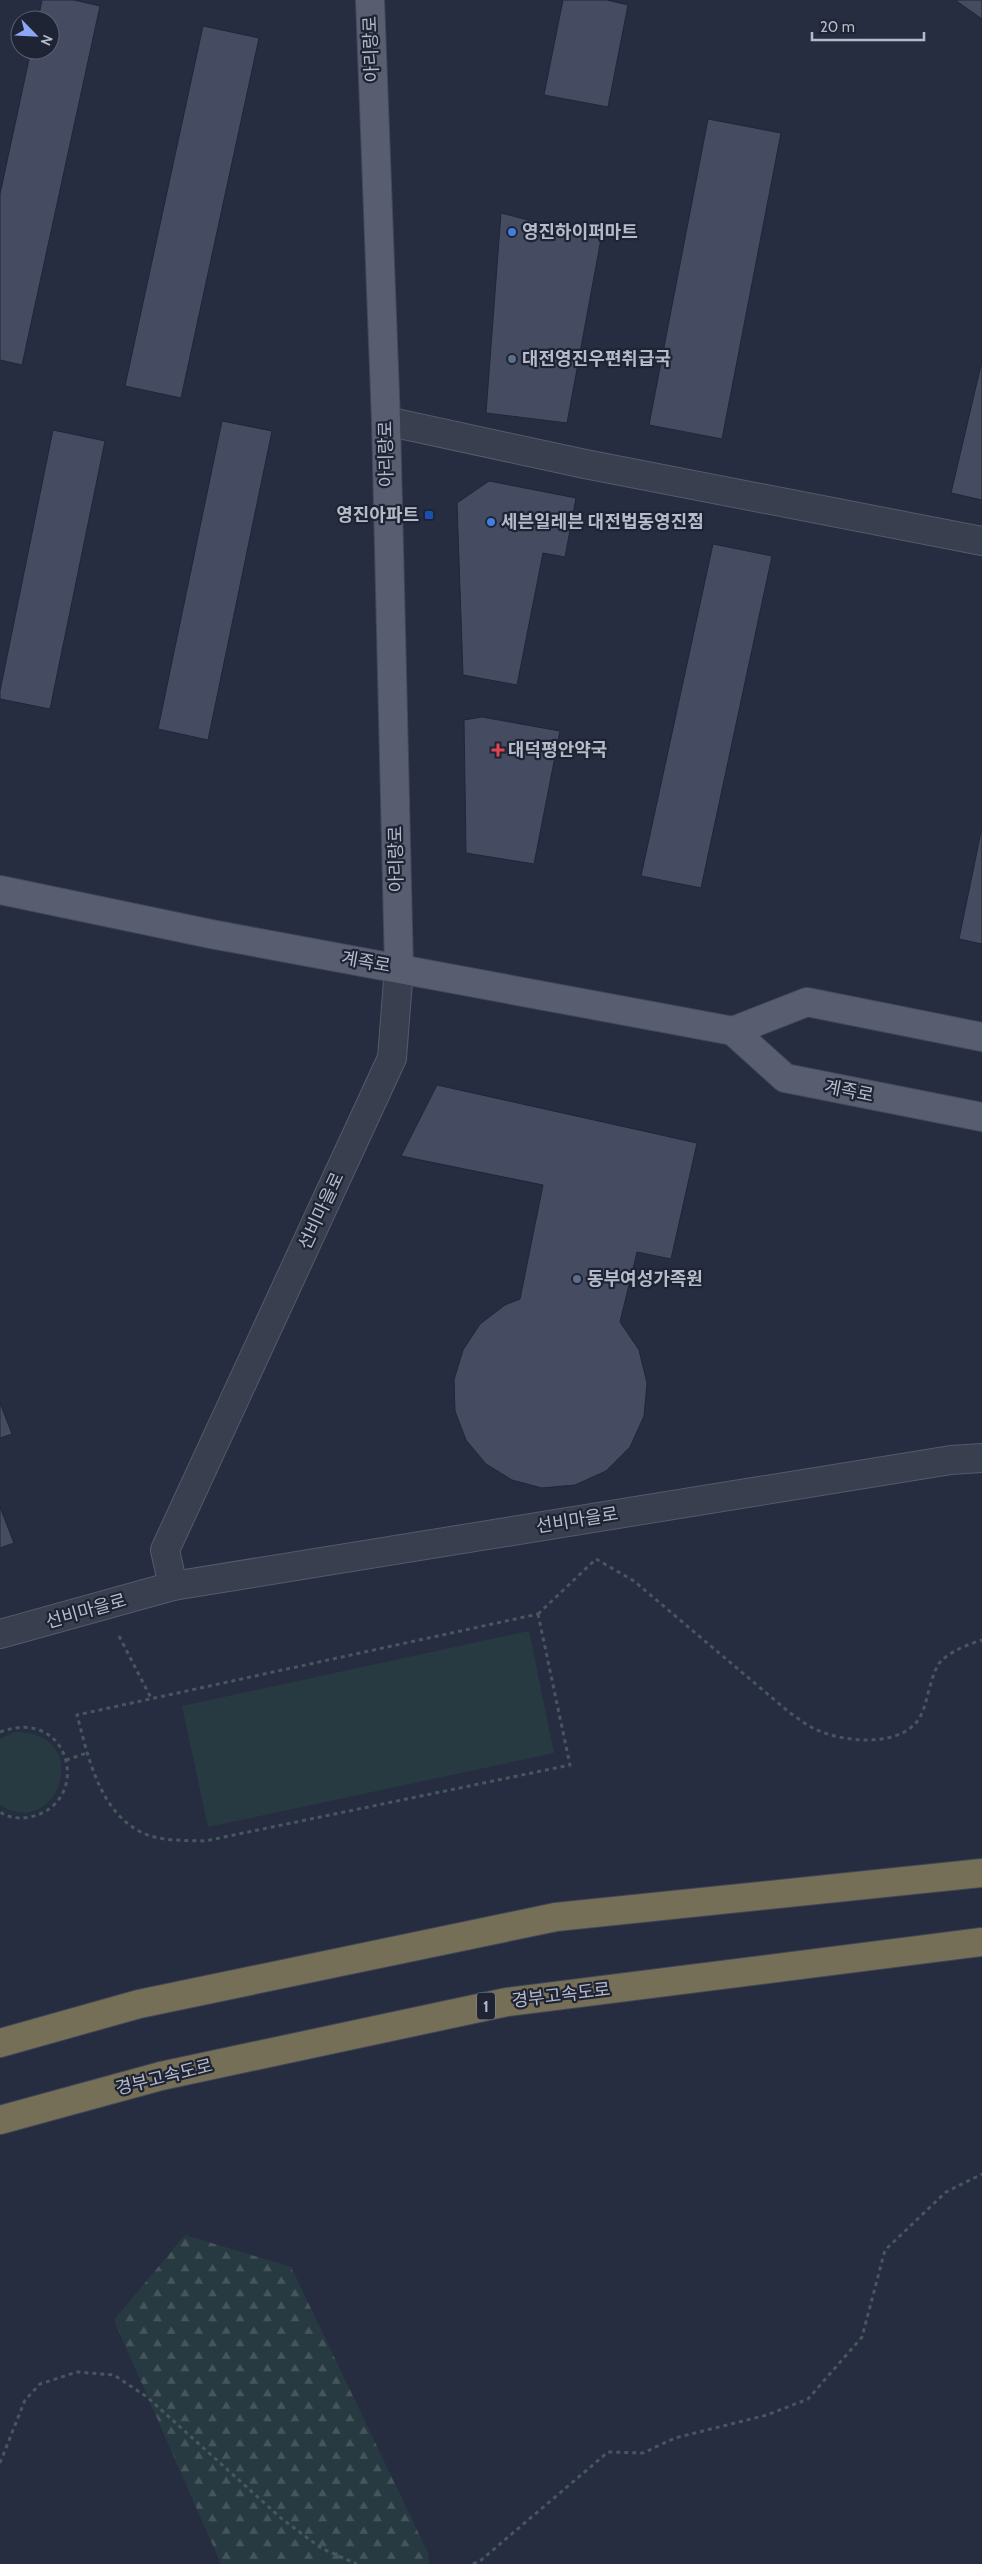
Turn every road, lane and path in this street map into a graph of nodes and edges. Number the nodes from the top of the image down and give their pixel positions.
1 (370, 0) edge
2 (386, 421) junction
3 (982, 541) edge
4 (0, 890) edge
5 (399, 968) junction
6 (733, 1031) junction
7 (982, 1037) edge
8 (982, 1117) edge
9 (982, 1458) edge
10 (172, 1586) junction
11 (538, 1614) junction
12 (117, 1632) dead end
13 (0, 1634) edge
14 (982, 1640) edge
15 (152, 1700) junction
16 (0, 1732) edge
17 (87, 1753) junction
18 (66, 1760) junction
19 (0, 1812) edge
20 (982, 1873) edge
21 (982, 1942) edge
22 (0, 2044) edge
23 (0, 2120) edge
24 (982, 2174) edge
25 (0, 2463) edge
26 (357, 2564) edge
27 (473, 2564) edge

1 - 2 main road, 아리랑로
2 - 3 street
2 - 5 main road, 아리랑로
4 - 5 main road, 계족로
5 - 6 main road, 계족로
5 - 10 street, 선비마을로
6 - 7 main road
6 - 8 main road, 계족로
9 - 10 street, 선비마을로
10 - 13 street, 선비마을로
11 - 14 path
11 - 15 path
11 - 17 path
12 - 15 path
15 - 17 path
16 - 18 path
17 - 18 path
18 - 19 path
20 - 22 highway
21 - 23 highway, 경부고속도로 / 1
24 - 27 path
25 - 26 path

